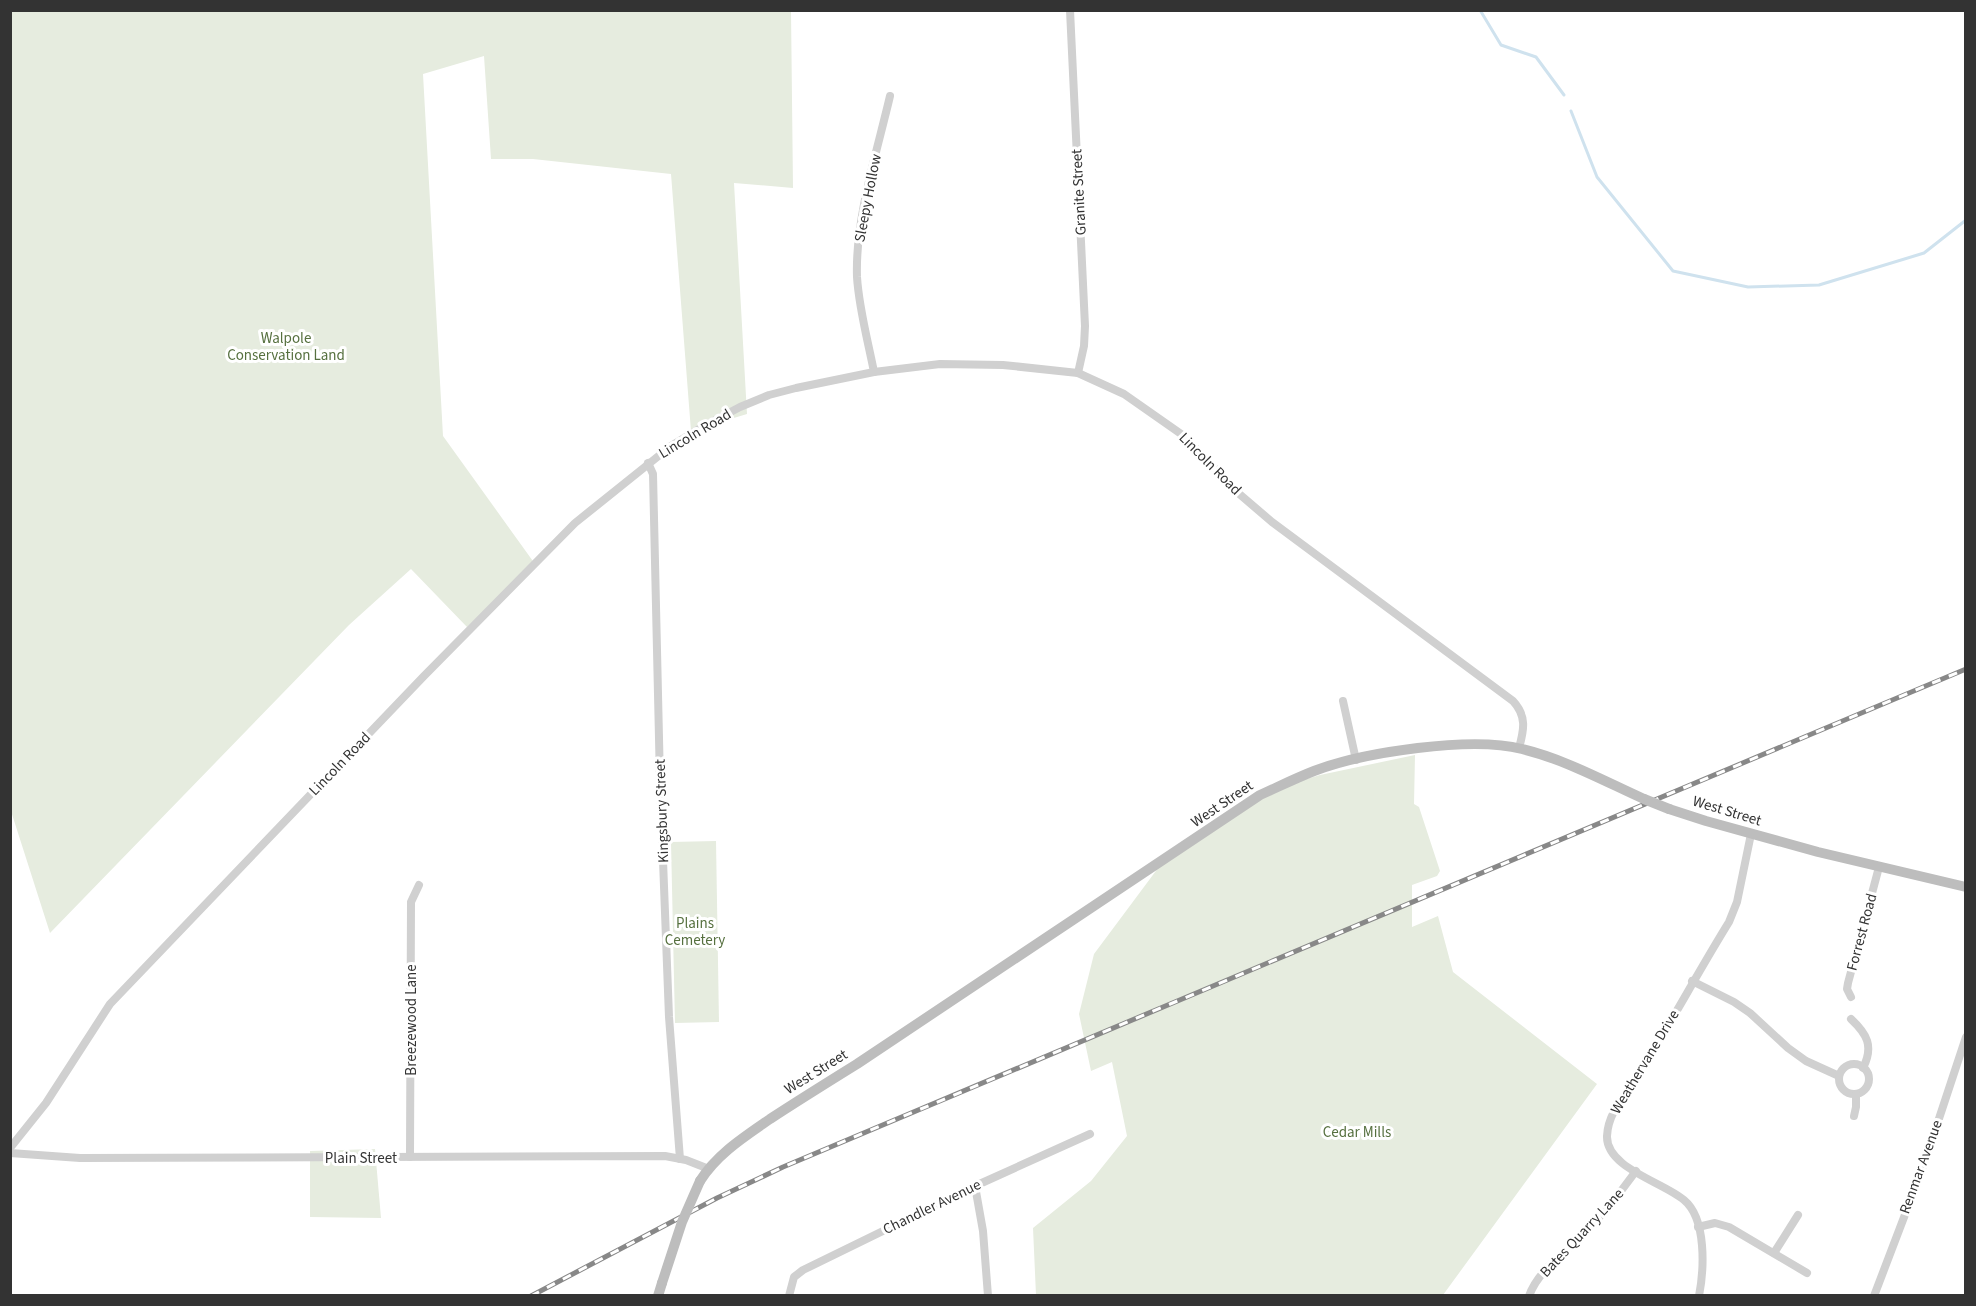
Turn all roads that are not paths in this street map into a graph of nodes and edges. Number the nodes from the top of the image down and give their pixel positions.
1 (1070, 10) edge
2 (890, 96) dead end
3 (874, 372) junction
4 (1078, 373) junction
5 (648, 463) junction
6 (1342, 701) dead end
7 (1519, 748) junction
8 (1356, 760) junction
9 (1750, 834) junction
10 (1879, 867) junction
11 (419, 885) dead end
12 (1963, 886) edge
13 (1692, 981) junction
14 (1851, 997) dead end
15 (1851, 1019) dead end
16 (1965, 1037) edge
17 (1863, 1068) junction
18 (1839, 1076) junction
19 (1856, 1094) junction
20 (1854, 1116) dead end
21 (1090, 1134) dead end
22 (10, 1148) edge
23 (10, 1153) edge
24 (411, 1157) junction
25 (680, 1159) junction
26 (709, 1168) junction
27 (1636, 1171) junction
28 (975, 1186) junction
29 (1798, 1215) dead end
30 (1698, 1227) junction
31 (1774, 1253) junction
32 (1807, 1273) dead end
33 (658, 1296) edge
34 (789, 1296) edge
35 (988, 1296) edge
36 (1530, 1296) edge
37 (1700, 1296) edge
38 (1874, 1296) edge

1 - 4 street, Granite Street
2 - 3 street, Sleepy Hollow
3 - 4 street, Lincoln Road
3 - 5 street, Lincoln Road
4 - 7 street, Lincoln Road
5 - 22 street, Lincoln Road
5 - 25 street, Kingsbury Street
6 - 8 street
7 - 8 main road, West Street
7 - 9 main road, West Street, bridge
8 - 26 main road, West Street
9 - 10 main road, West Street
9 - 13 street, Weathervane Drive
10 - 12 main road, West Street
10 - 14 street, Forrest Road
11 - 24 street, Breezewood Lane
13 - 18 street
13 - 27 street, Weathervane Drive
15 - 17 street
16 - 38 street, Renmar Avenue
17 - 18 street
17 - 19 street
18 - 19 street
19 - 20 street
21 - 28 street, Chandler Avenue
23 - 24 street, Plain Street
24 - 25 street, Plain Street
25 - 26 street, Plain Street
26 - 33 main road, West Street, bridge
27 - 30 street, Weathervane Drive
27 - 36 street, Bates Quarry Lane
28 - 34 street, Chandler Avenue
28 - 35 street
29 - 31 street
30 - 31 street
30 - 37 street, Weathervane Drive
31 - 32 street

